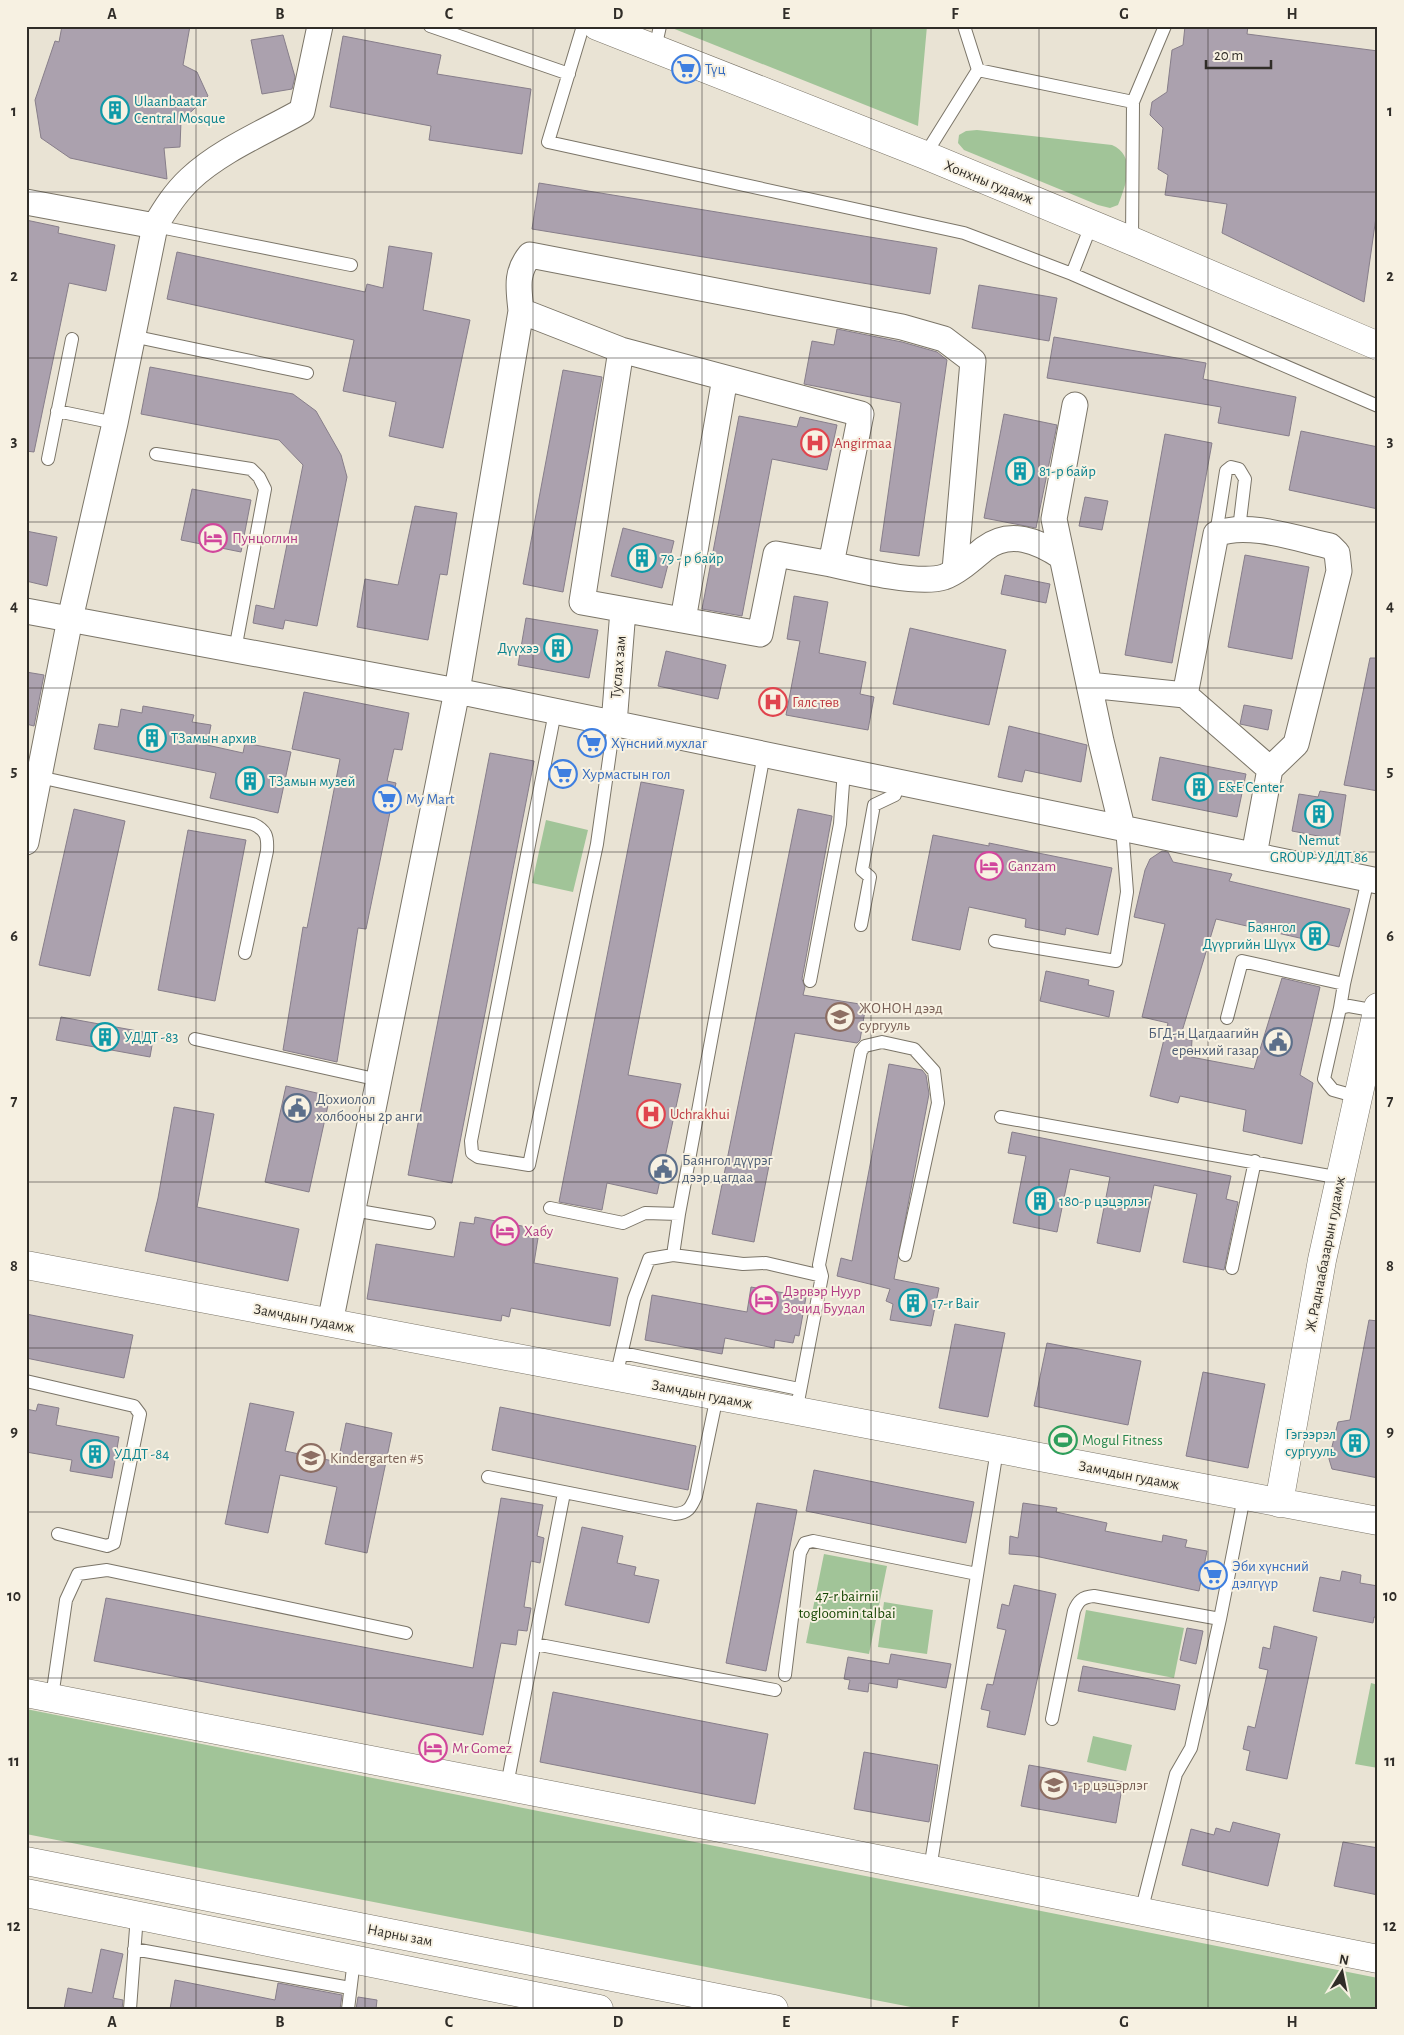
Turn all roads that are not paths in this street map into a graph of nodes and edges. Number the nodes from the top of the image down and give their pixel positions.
1 (320, 26) edge
2 (430, 26) edge
3 (583, 26) edge
4 (597, 26) edge
5 (964, 26) edge
6 (1165, 26) edge
7 (658, 38) edge
8 (978, 70) junction
9 (569, 74) junction
10 (1133, 102) junction
11 (925, 155) junction
12 (26, 202) edge
13 (1092, 223) junction
14 (156, 226) junction
15 (1132, 240) junction
16 (351, 265) dead end
17 (1072, 274) junction
18 (521, 311) junction
19 (132, 336) junction
20 (72, 339) dead end
21 (1378, 346) edge
22 (621, 350) junction
23 (307, 373) dead end
24 (725, 378) junction
25 (1075, 405) dead end
26 (1378, 406) edge
27 (57, 411) junction
28 (115, 423) junction
29 (156, 454) dead end
30 (48, 459) dead end
31 (1062, 557) junction
32 (830, 564) junction
33 (955, 570) junction
34 (623, 610) junction
35 (26, 611) edge
36 (70, 619) junction
37 (683, 620) junction
38 (235, 650) junction
39 (1089, 685) junction
40 (457, 691) junction
41 (1185, 695) junction
42 (555, 712) junction
43 (614, 724) junction
44 (764, 754) junction
45 (1270, 769) junction
46 (844, 770) junction
47 (39, 777) junction
48 (898, 781) junction
49 (1122, 827) junction
50 (26, 842) edge
51 (1254, 855) junction
52 (1373, 880) edge
53 (861, 925) dead end
54 (995, 941) dead end
55 (245, 953) dead end
56 (810, 981) dead end
57 (1344, 984) junction
58 (1340, 1008) junction
59 (1377, 1009) edge
60 (1227, 1018) dead end
61 (195, 1039) dead end
62 (379, 1080) junction
63 (1358, 1096) junction
64 (1001, 1117) dead end
65 (1255, 1161) junction
66 (1340, 1178) junction
67 (550, 1208) dead end
68 (353, 1210) junction
69 (679, 1214) junction
70 (428, 1223) dead end
71 (673, 1255) junction
72 (905, 1255) dead end
73 (26, 1265) edge
74 (1232, 1268) dead end
75 (822, 1276) junction
76 (330, 1323) junction
77 (619, 1365) junction
78 (26, 1381) edge
79 (717, 1396) junction
80 (798, 1401) junction
81 (998, 1450) junction
82 (488, 1477) dead end
83 (564, 1492) junction
84 (1244, 1497) junction
85 (1279, 1503) junction
86 (1378, 1521) edge
87 (58, 1534) dead end
88 (977, 1574) junction
89 (1220, 1619) junction
90 (406, 1633) dead end
91 (535, 1644) junction
92 (785, 1675) dead end
93 (775, 1690) dead end
94 (39, 1695) edge
95 (1052, 1719) dead end
96 (507, 1785) junction
97 (26, 1861) edge
98 (930, 1870) junction
99 (26, 1893) edge
100 (1141, 1912) junction
101 (137, 1914) junction
102 (134, 1949) junction
103 (1378, 1959) edge
104 (354, 1960) junction
105 (350, 1988) junction
106 (130, 2009) edge
107 (348, 2009) edge
108 (599, 2009) edge
109 (774, 2009) edge

1 - 14 street
2 - 9 lane
3 - 9 lane
4 - 7 street, Хонхны гудамж
5 - 8 lane
6 - 10 lane
7 - 11 street, Хонхны гудамж
8 - 10 lane
8 - 11 lane
9 - 17 lane
10 - 15 lane
11 - 13 street, Хонхны гудамж
12 - 14 street
13 - 15 street, Хонхны гудамж
13 - 17 lane
14 - 16 lane
14 - 19 street
15 - 21 street, Хонхны гудамж
17 - 26 lane
18 - 22 street
18 - 33 street
18 - 40 street
19 - 23 lane
19 - 28 street
20 - 27 lane
22 - 24 street
22 - 34 street
24 - 32 street
24 - 37 street
25 - 31 street
27 - 28 lane
27 - 30 lane
28 - 36 street
29 - 38 lane
31 - 33 street
31 - 39 street
32 - 33 street
32 - 37 street
34 - 37 street
34 - 43 street, Туслах зам
35 - 36 street
36 - 38 street
36 - 47 street
38 - 40 street
39 - 41 street
39 - 49 street
40 - 42 street
40 - 62 street
41 - 45 street
41 - 45 street
42 - 43 street
42 - 43 lane
43 - 44 street
44 - 46 street
44 - 69 lane
45 - 51 street
46 - 48 street
46 - 56 lane
47 - 50 street
47 - 55 lane
48 - 49 street
48 - 53 lane
49 - 51 street
49 - 54 lane
51 - 52 street
52 - 57 lane
57 - 58 lane
57 - 60 lane
58 - 59 lane
58 - 63 lane
59 - 63 street, Ж.Раднаабазарын гудамж
61 - 62 lane
62 - 68 street
63 - 66 street, Ж.Раднаабазарын гудамж
64 - 65 lane
65 - 66 lane
65 - 74 lane
66 - 85 street, Ж.Раднаабазарын гудамж
67 - 69 lane
68 - 70 lane
68 - 76 street
69 - 71 lane
71 - 75 lane
71 - 77 lane
72 - 75 lane
73 - 76 street, Замчдын гудамж
75 - 80 lane
76 - 77 street, Замчдын гудамж
77 - 79 street, Замчдын гудамж
77 - 80 lane
78 - 87 lane
79 - 80 street, Замчдын гудамж
79 - 83 lane
80 - 81 street, Замчдын гудамж
81 - 84 street, Замчдын гудамж
81 - 88 lane
82 - 83 lane
83 - 91 lane
84 - 85 street, Замчдын гудамж
84 - 89 lane
85 - 86 street, Замчдын гудамж
88 - 92 lane
88 - 98 lane
89 - 95 lane
89 - 100 lane
90 - 94 lane
91 - 93 lane
91 - 96 lane
94 - 96 street
96 - 98 street
97 - 109 street, Нарны зам
98 - 100 street
99 - 101 street
100 - 103 street
101 - 102 lane
101 - 104 street
102 - 105 lane
102 - 106 lane
104 - 105 lane
104 - 108 street
105 - 107 lane

